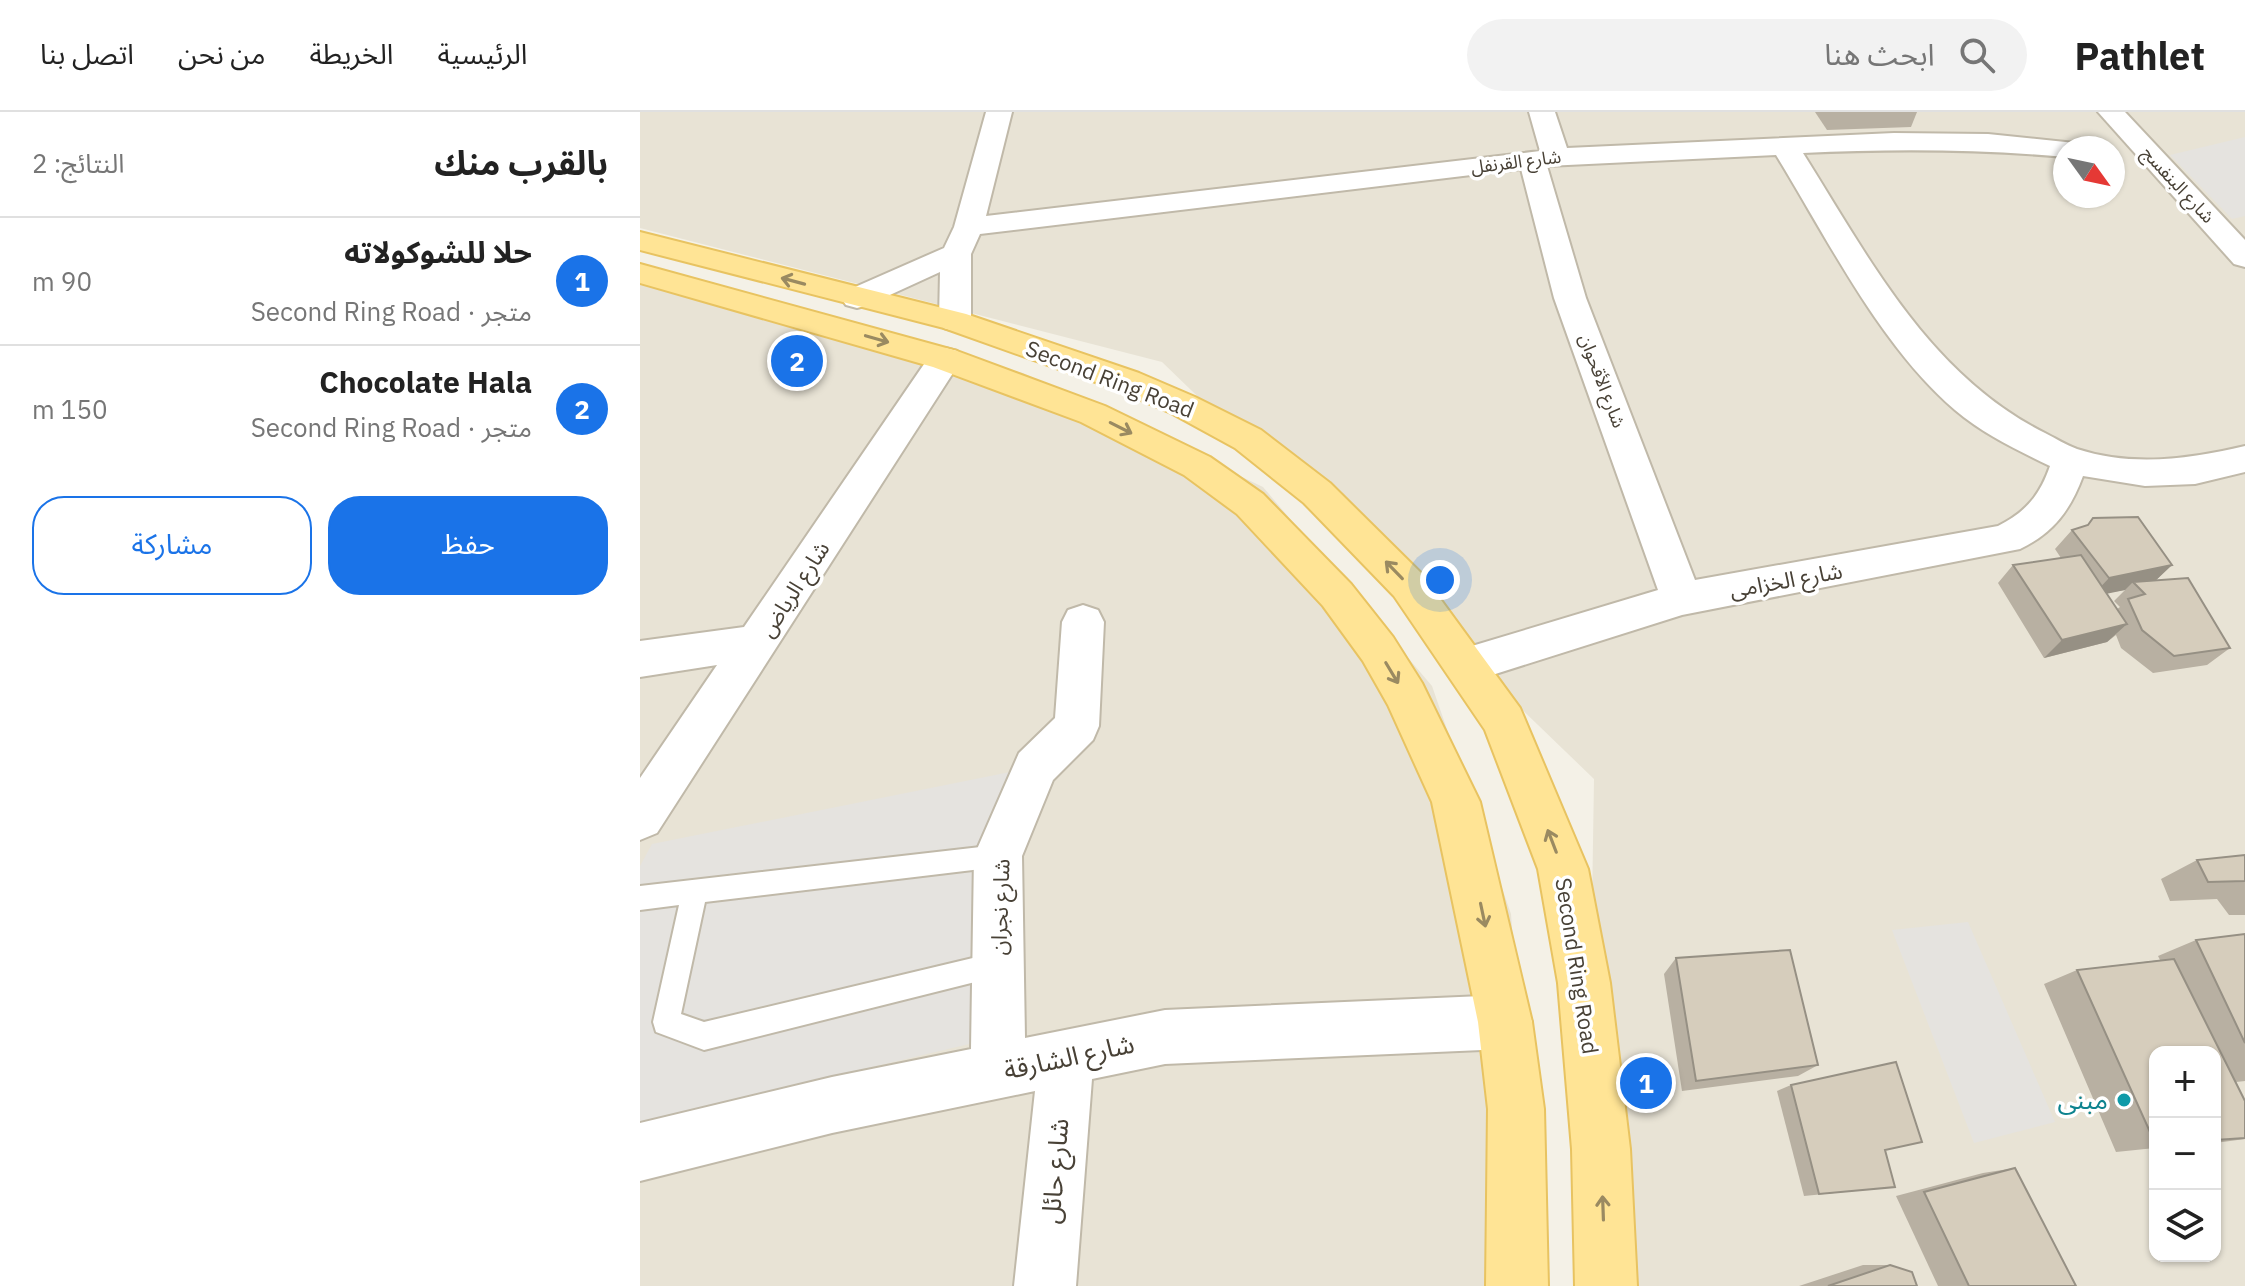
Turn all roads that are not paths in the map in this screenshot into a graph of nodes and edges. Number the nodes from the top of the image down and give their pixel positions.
1 (999, 112) edge
2 (1542, 112) edge
3 (2111, 112) edge
4 (1785, 147) junction
5 (2053, 148) edge
6 (2125, 154) edge
7 (2151, 157) junction
8 (1544, 159) junction
9 (963, 240) junction
10 (640, 241) edge
11 (2245, 258) edge
12 (640, 273) edge
13 (857, 298) junction
14 (950, 340) junction
15 (2245, 459) edge
16 (2070, 461) junction
17 (1682, 599) junction
18 (1083, 622) dead end
19 (759, 642) junction
20 (640, 659) edge
21 (1467, 665) junction
22 (640, 818) edge
23 (998, 856) junction
24 (695, 892) junction
25 (640, 898) edge
26 (998, 965) junction
27 (1505, 1022) junction
28 (1066, 1057) junction
29 (998, 1071) junction
30 (640, 1152) edge
31 (1045, 1286) edge
32 (1517, 1286) edge
33 (1606, 1286) edge

1 - 9 street
2 - 8 street, شارع الأقحوان
3 - 7 street, شارع البنفسج
4 - 5 street, شارع القرنفل
4 - 8 street, شارع القرنفل
4 - 16 street
6 - 7 street
7 - 11 street, شارع البنفسج
8 - 9 street, شارع القرنفل
8 - 17 street, شارع الأقحوان
9 - 13 street, شارع القرنفل
9 - 14 street
13 -> 10 main road, Second Ring Road
12 -> 14 main road, Second Ring Road
13 - 14 main road, Second Ring Road
14 - 19 street, شارع الرياض
21 -> 14 main road, Second Ring Road
14 -> 27 main road, Second Ring Road
15 - 16 street
16 - 17 street, شارع الخزامى
17 - 21 street, شارع الخزامى
18 - 23 street, شارع نجران
19 - 20 street
19 - 22 street, شارع الرياض
33 -> 21 main road, Second Ring Road
23 - 24 lane
23 - 26 street, شارع نجران
24 - 25 lane
24 - 26 lane
26 - 29 street, شارع نجران
27 - 28 street, شارع الشارقة
27 - 32 main road, Second Ring Road
28 - 29 street, شارع الشارقة
28 - 31 street, شارع حائل
29 - 30 street, شارع الشارقة

